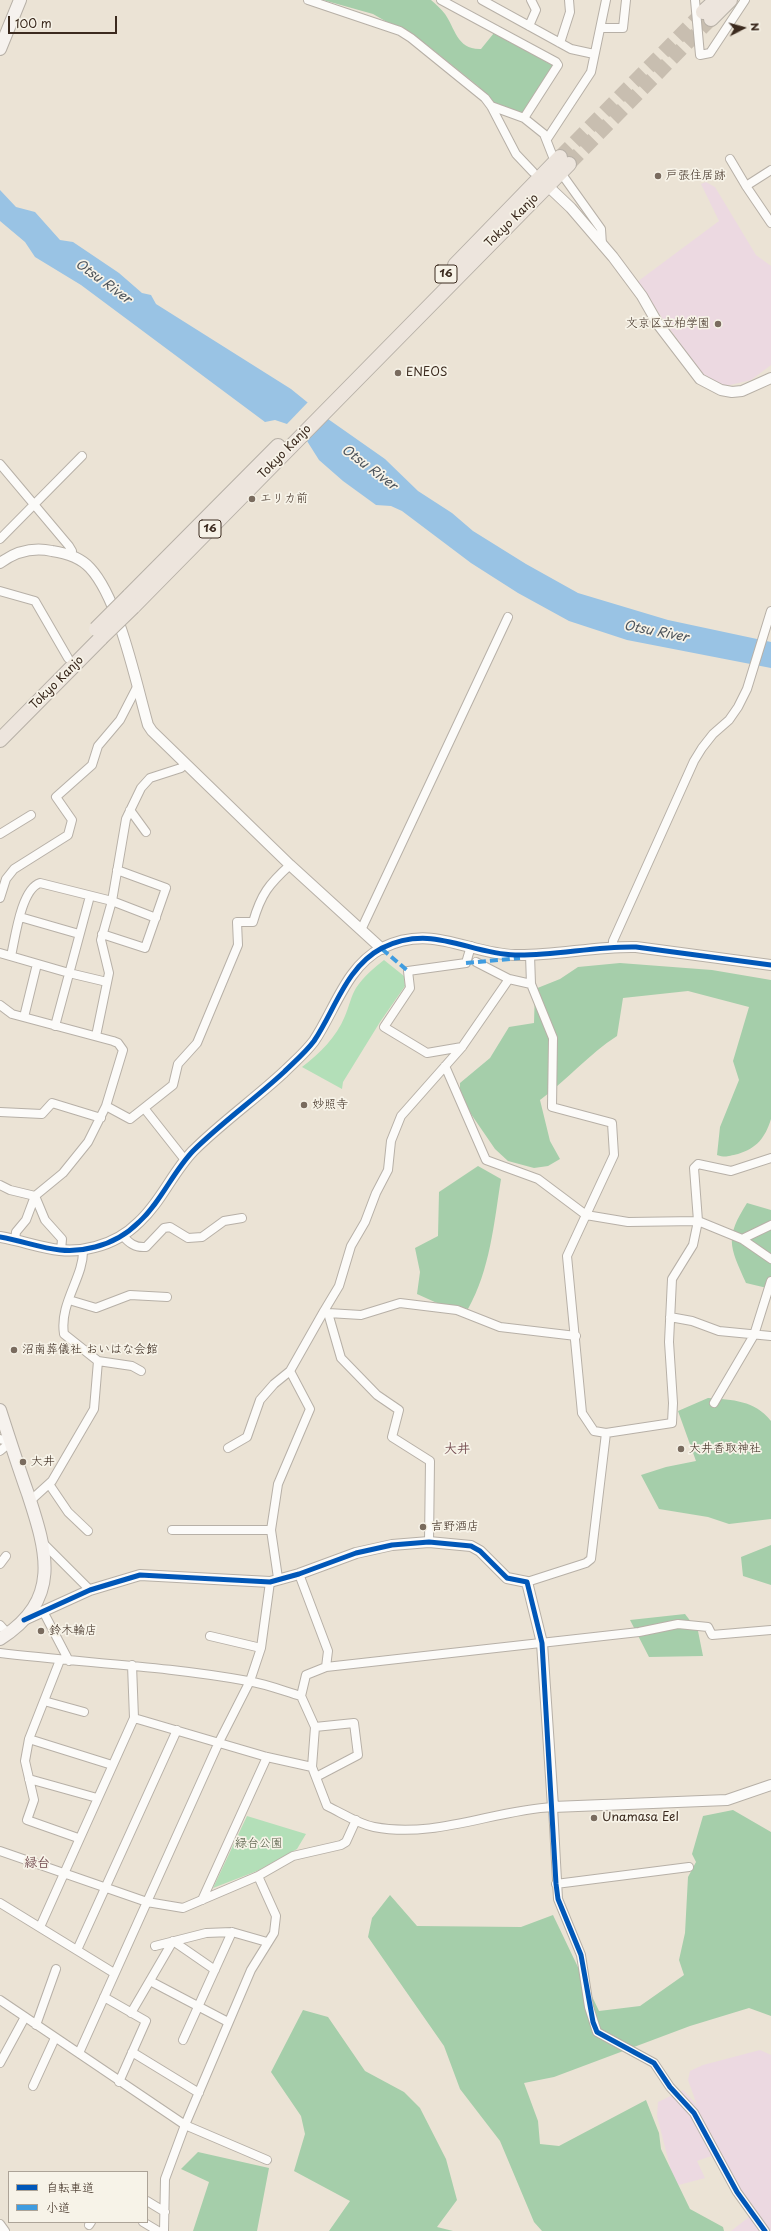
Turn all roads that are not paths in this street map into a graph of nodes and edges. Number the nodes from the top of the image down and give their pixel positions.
1 (20, 0) edge
2 (308, 0) edge
3 (441, 0) edge
4 (484, 0) edge
5 (531, 0) edge
6 (569, 0) edge
7 (606, 0) edge
8 (626, 0) edge
9 (696, 0) edge
10 (716, 0) edge
11 (730, 0) edge
12 (745, 0) edge
13 (529, 26) junction
14 (602, 28) junction
15 (560, 43) junction
16 (0, 49) edge
17 (594, 54) junction
18 (491, 106) junction
19 (524, 118) junction
20 (547, 139) junction
21 (730, 159) dead end
22 (561, 164) junction
23 (771, 170) edge
24 (533, 172) dead end
25 (746, 186) junction
26 (552, 190) dead end
27 (771, 223) edge
28 (602, 245) junction
29 (771, 378) edge
30 (82, 456) dead end
31 (0, 464) edge
32 (35, 505) junction
33 (0, 539) edge
34 (70, 556) junction
35 (0, 563) edge
36 (0, 591) edge
37 (771, 611) edge
38 (508, 617) dead end
39 (99, 633) junction
40 (68, 658) junction
41 (137, 687) junction
42 (0, 727) edge
43 (0, 740) edge
44 (185, 764) junction
45 (130, 810) junction
46 (31, 815) dead end
47 (146, 832) dead end
48 (0, 834) edge
49 (290, 864) junction
50 (117, 870) junction
51 (0, 895) edge
52 (90, 896) junction
53 (112, 901) junction
54 (20, 918) junction
55 (156, 918) junction
56 (362, 930) junction
57 (79, 934) junction
58 (102, 934) junction
59 (471, 946) junction
60 (613, 946) junction
61 (382, 949) junction
62 (0, 953) edge
63 (530, 955) junction
64 (11, 956) junction
65 (476, 962) dead end
66 (37, 964) junction
67 (771, 965) edge
68 (69, 973) junction
69 (509, 979) junction
70 (107, 982) junction
71 (532, 984) junction
72 (0, 1005) edge
73 (24, 1017) junction
74 (55, 1026) junction
75 (96, 1036) junction
76 (462, 1047) junction
77 (445, 1066) junction
78 (106, 1106) junction
79 (144, 1108) junction
80 (0, 1112) edge
81 (101, 1118) junction
82 (771, 1158) edge
83 (186, 1160) junction
84 (0, 1185) edge
85 (35, 1196) junction
86 (586, 1215) junction
87 (242, 1218) dead end
88 (698, 1221) junction
89 (771, 1224) edge
90 (122, 1235) junction
91 (0, 1237) edge
92 (742, 1239) junction
93 (15, 1240) junction
94 (83, 1250) junction
95 (61, 1251) junction
96 (771, 1259) edge
97 (771, 1281) edge
98 (167, 1297) dead end
99 (68, 1300) junction
100 (326, 1312) junction
101 (670, 1318) junction
102 (754, 1335) junction
103 (576, 1336) junction
104 (771, 1336) edge
105 (98, 1360) junction
106 (141, 1371) dead end
107 (290, 1371) junction
108 (714, 1403) dead end
109 (0, 1410) edge
110 (606, 1433) junction
111 (5, 1440) edge
112 (228, 1448) dead end
113 (0, 1451) edge
114 (49, 1484) junction
115 (30, 1501) junction
116 (172, 1530) dead end
117 (271, 1530) junction
118 (88, 1531) dead end
119 (429, 1542) junction
120 (44, 1544) junction
121 (6, 1556) dead end
122 (0, 1564) edge
123 (299, 1574) junction
124 (274, 1580) junction
125 (527, 1582) junction
126 (90, 1590) junction
127 (44, 1612) junction
128 (24, 1620) junction
129 (771, 1630) edge
130 (3, 1633) edge
131 (210, 1636) dead end
132 (542, 1644) junction
133 (261, 1648) junction
134 (0, 1653) edge
135 (60, 1660) junction
136 (70, 1661) junction
137 (132, 1665) junction
138 (326, 1667) junction
139 (250, 1681) junction
140 (301, 1696) junction
141 (44, 1701) junction
142 (84, 1712) dead end
143 (134, 1718) junction
144 (315, 1727) junction
145 (177, 1730) junction
146 (29, 1739) junction
147 (220, 1742) junction
148 (267, 1756) junction
149 (112, 1765) junction
150 (312, 1767) junction
151 (316, 1777) junction
152 (29, 1779) junction
153 (771, 1785) edge
154 (97, 1798) junction
155 (553, 1807) junction
156 (356, 1820) junction
157 (78, 1838) junction
158 (0, 1851) edge
159 (689, 1867) dead end
160 (64, 1873) junction
161 (258, 1876) junction
162 (556, 1884) junction
163 (106, 1888) junction
164 (202, 1900) junction
165 (147, 1902) junction
166 (0, 1903) edge
167 (40, 1927) junction
168 (232, 1932) junction
169 (173, 1941) junction
170 (267, 1942) junction
171 (155, 1946) dead end
172 (77, 1950) junction
173 (56, 1969) dead end
174 (215, 1970) junction
175 (114, 1973) junction
176 (150, 1981) junction
177 (104, 1997) junction
178 (0, 2000) edge
179 (198, 2006) junction
180 (131, 2013) junction
181 (25, 2017) junction
182 (228, 2022) junction
183 (36, 2025) junction
184 (55, 2038) junction
185 (182, 2040) dead end
186 (132, 2052) junction
187 (79, 2053) junction
188 (0, 2063) edge
189 (119, 2082) junction
190 (33, 2086) dead end
191 (199, 2093) junction
192 (185, 2125) junction
193 (267, 2160) dead end
194 (148, 2202) edge
195 (165, 2212) junction
196 (145, 2223) edge
197 (0, 2224) edge
198 (5, 2231) edge
199 (158, 2231) edge
200 (164, 2231) edge
201 (765, 2231) edge

1 - 16 main road
2 - 18 street
3 - 19 street
4 - 13 street
5 - 13 street
6 - 15 street
7 - 14 street
8 - 14 street
9 - 12 street
10 - 11 highway
13 - 15 street
14 - 17 street
15 - 17 street
17 - 20 street
18 - 19 street
18 - 24 street
19 - 20 street
20 - 22 street
21 - 25 street
22 - 28 street
22 - 39 highway, Tokyo Kanjo / 16, bridge
23 - 25 street
25 - 27 street
26 - 28 street
28 - 29 street
30 - 32 street
31 - 32 street
32 - 33 street
32 - 34 street
34 - 35 street
34 - 41 street
36 - 40 street
37 - 60 street
38 - 56 street
39 - 40 highway, Tokyo Kanjo / 16
39 - 43 highway, Tokyo Kanjo / 16
40 - 42 highway, Tokyo Kanjo / 16
41 - 44 street
41 - 51 street
44 - 45 street
44 - 49 street
45 - 47 street
45 - 50 street
46 - 48 street
49 - 56 street
49 - 79 street
50 - 53 street
50 - 55 street
52 - 53 street
52 - 54 street
52 - 57 street
53 - 55 street
53 - 58 street
54 - 57 street
54 - 64 street
55 - 58 street
56 - 61 street
57 - 68 street
58 - 70 street
59 - 61 street
59 - 63 street
59 - 76 street
60 - 63 street
60 - 67 street
61 - 83 street
62 - 64 street
63 - 71 street
64 - 66 street
65 - 69 street
66 - 68 street
66 - 73 street
68 - 70 street
68 - 74 street
69 - 71 street
69 - 76 street
70 - 75 street
71 - 86 street
72 - 73 street
73 - 74 street
74 - 75 street
75 - 78 street
76 - 77 street
77 - 86 street
77 - 100 street
78 - 79 street
78 - 81 street
79 - 83 street
80 - 81 street
81 - 85 street
82 - 88 street
83 - 90 street
84 - 85 street
85 - 93 street
85 - 95 street
86 - 88 street
86 - 103 street
87 - 90 street
88 - 92 street
88 - 101 street
89 - 92 street
90 - 94 street
91 - 93 street
92 - 96 street
93 - 95 street
94 - 95 street
94 - 99 street
97 - 102 street
98 - 99 street
99 - 105 street
100 - 103 street
100 - 107 street
100 - 119 street
101 - 102 street
101 - 110 street
102 - 104 street
102 - 108 street
103 - 110 street
105 - 106 street
105 - 114 street
107 - 112 street
107 - 117 street
109 - 111 main road
110 - 125 street
111 - 113 street
111 - 115 main road
114 - 115 street
114 - 118 street
115 - 120 main road
116 - 117 street
117 - 124 street
119 - 123 street
119 - 125 street
120 - 126 street
120 - 128 main road
121 - 122 street
123 - 124 street
123 - 138 street
124 - 126 street
124 - 133 street
125 - 132 street
126 - 127 street
127 - 128 street
127 - 136 street
128 - 130 main road
129 - 132 street
131 - 133 street
132 - 138 street
132 - 155 street
133 - 139 street
134 - 135 street
135 - 136 street
135 - 141 street
136 - 137 street
137 - 139 street
137 - 143 street
138 - 140 street
139 - 140 street
139 - 147 street
140 - 144 street
141 - 142 street
141 - 146 street
143 - 145 street
143 - 149 street
144 - 150 street
144 - 151 street
145 - 147 street
145 - 163 street
146 - 149 street
146 - 152 street
147 - 148 street
147 - 165 street
148 - 150 street
148 - 164 street
149 - 154 street
150 - 151 street
151 - 156 street
152 - 154 street
152 - 157 street
153 - 155 street
154 - 157 street
155 - 156 street
155 - 162 street
156 - 161 street
157 - 160 street
158 - 160 street
159 - 162 street
160 - 163 street
160 - 167 street
161 - 164 street
161 - 170 street
162 - 201 street
163 - 165 street
163 - 172 street
164 - 165 street
165 - 175 street
166 - 167 street
167 - 172 street
168 - 169 street
168 - 170 street
168 - 174 street
169 - 171 street
169 - 174 street
169 - 176 street
170 - 182 street
172 - 175 street
173 - 183 street
174 - 179 street
175 - 177 street
176 - 179 street
176 - 180 street
177 - 180 street
177 - 187 street
178 - 181 street
179 - 182 street
179 - 185 street
180 - 186 street
181 - 183 street
181 - 188 street
182 - 191 street
183 - 184 street
184 - 187 street
184 - 190 street
186 - 189 street
186 - 191 street
187 - 189 street
189 - 192 street
191 - 192 street
192 - 193 street
192 - 195 street
194 - 195 street
195 - 200 street
196 - 199 street
197 - 198 street

